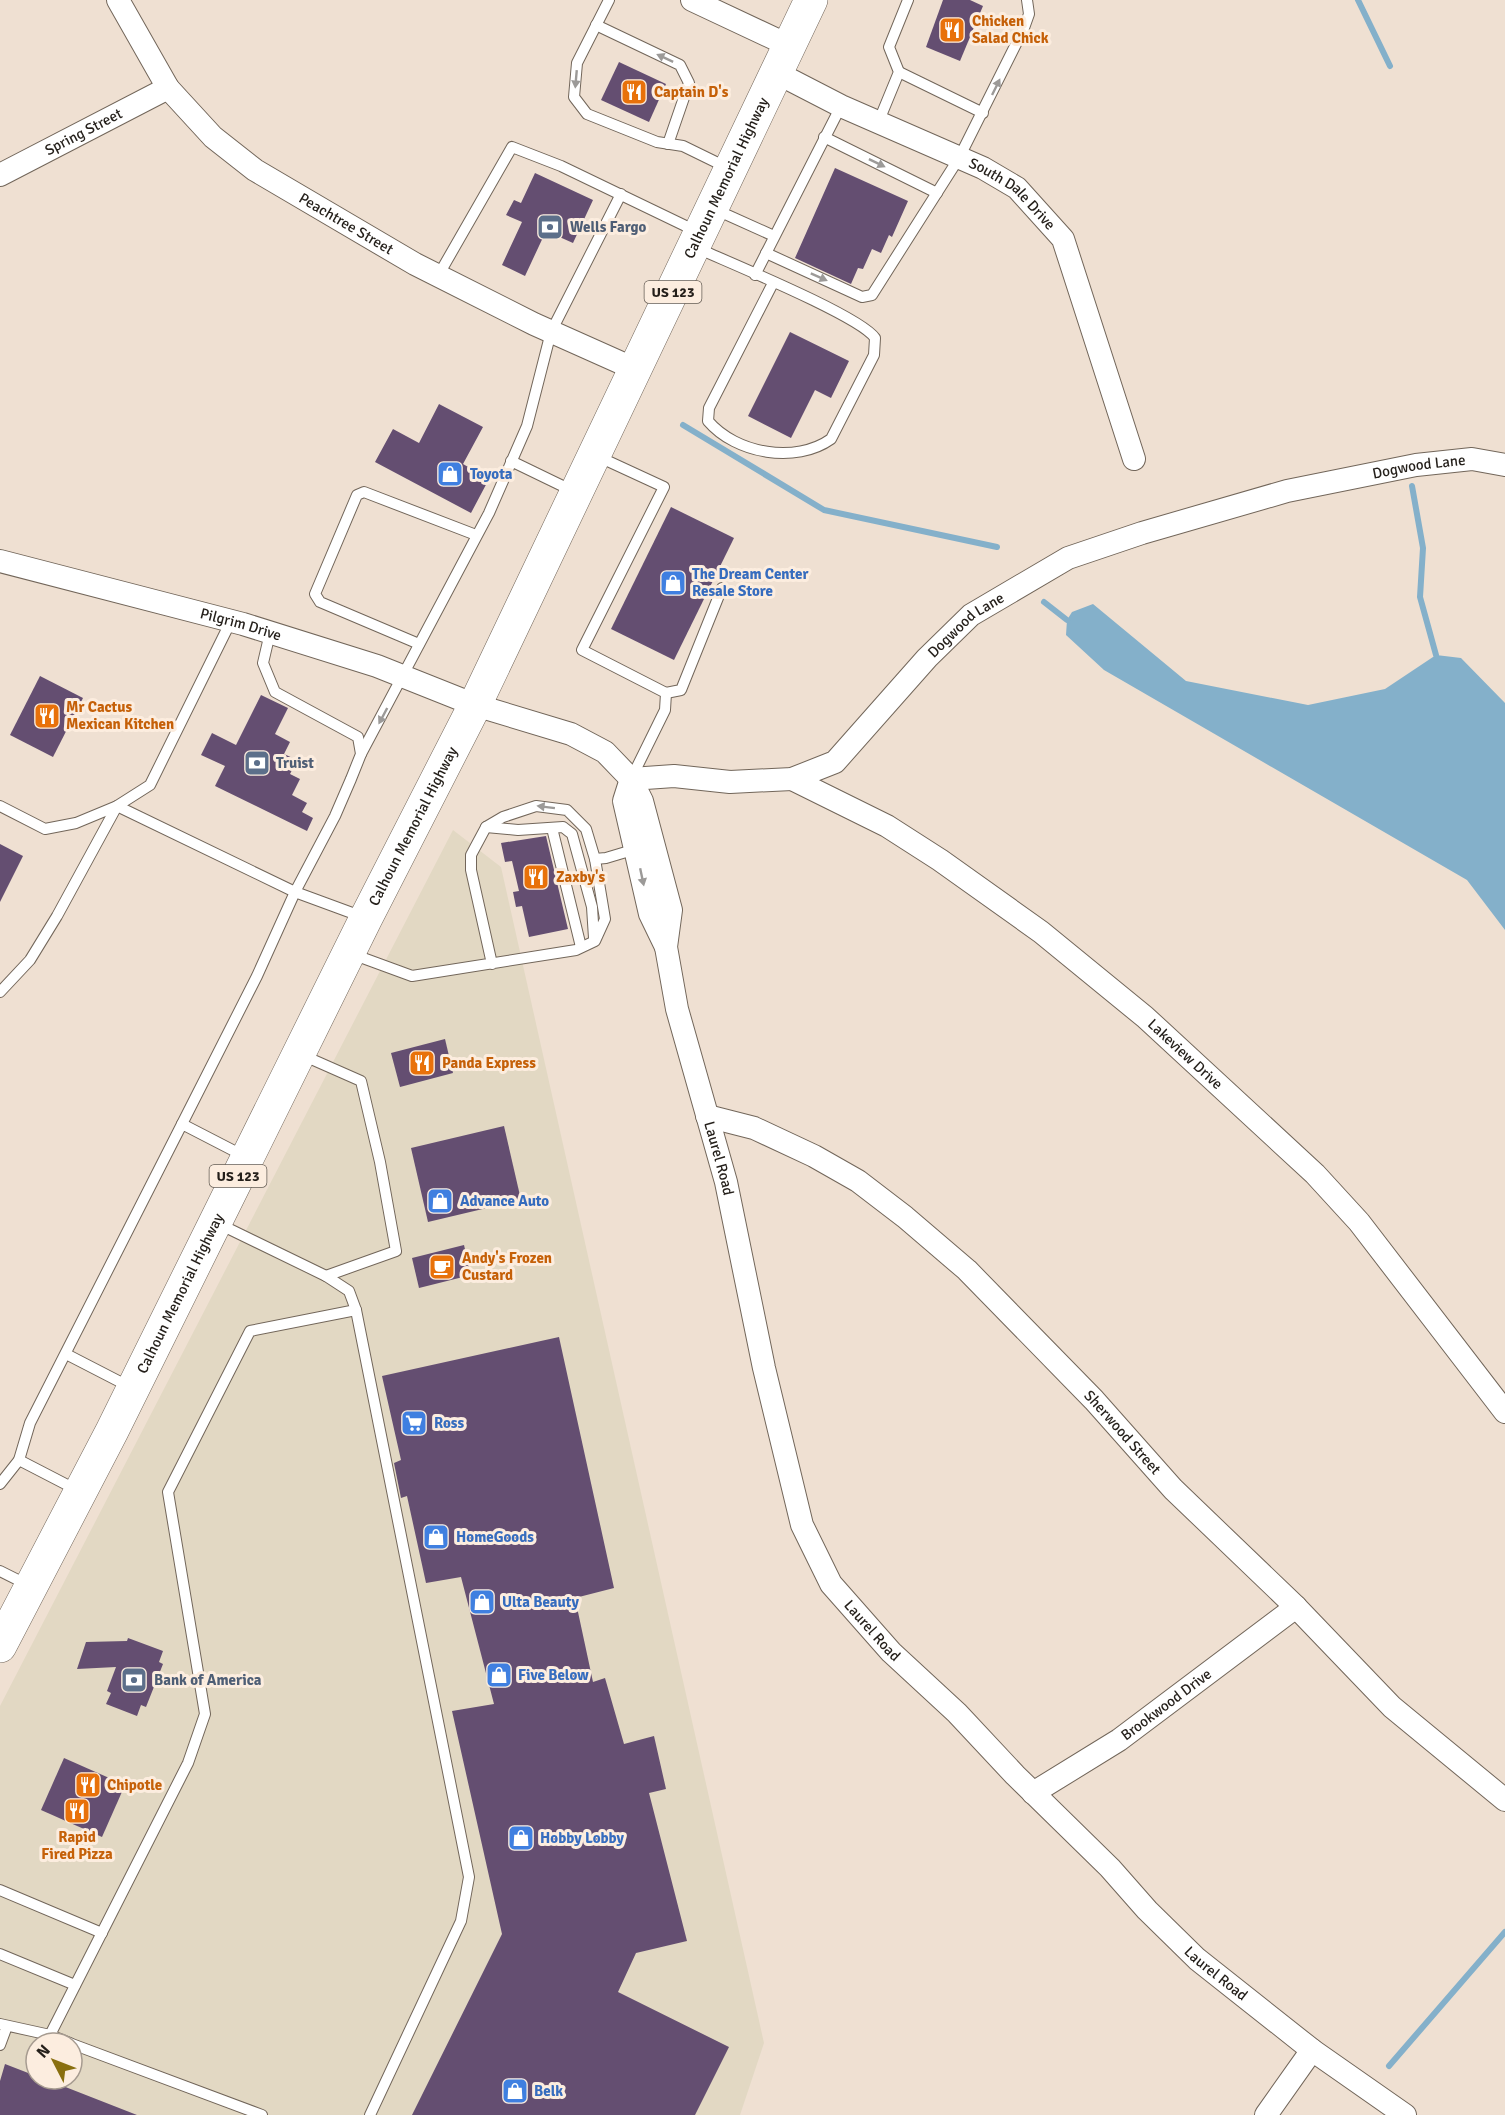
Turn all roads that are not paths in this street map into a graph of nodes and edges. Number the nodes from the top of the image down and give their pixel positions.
1 (118, 0) edge
2 (609, 0) edge
3 (692, 0) edge
4 (811, 0) edge
5 (908, 0) edge
6 (1027, 0) edge
7 (596, 25) junction
8 (783, 60) junction
9 (899, 72) junction
10 (168, 88) junction
11 (841, 106) junction
12 (983, 113) junction
13 (878, 123) junction
14 (824, 137) junction
15 (668, 144) junction
16 (959, 158) junction
17 (731, 170) junction
18 (0, 175) edge
19 (937, 193) junction
20 (621, 195) junction
21 (702, 229) junction
22 (774, 236) junction
23 (766, 254) junction
24 (755, 275) junction
25 (438, 276) junction
26 (772, 283) junction
27 (551, 332) junction
28 (637, 370) junction
29 (596, 455) junction
30 (1134, 459) dead end
31 (511, 461) junction
32 (1505, 464) edge
33 (578, 493) junction
34 (477, 535) junction
35 (0, 561) edge
36 (722, 588) dead end
37 (231, 621) junction
38 (270, 633) junction
39 (418, 644) junction
40 (402, 676) junction
41 (666, 693) junction
42 (475, 705) junction
43 (361, 754) junction
44 (631, 779) junction
45 (792, 779) junction
46 (0, 806) edge
47 (117, 806) junction
48 (486, 826) junction
49 (552, 828) junction
50 (636, 849) junction
51 (595, 859) junction
52 (295, 892) junction
53 (366, 918) junction
54 (595, 941) junction
55 (581, 947) junction
56 (666, 947) junction
57 (349, 953) junction
58 (492, 964) junction
59 (0, 992) edge
60 (299, 1054) junction
61 (707, 1116) junction
62 (182, 1124) junction
63 (247, 1158) junction
64 (215, 1222) junction
65 (326, 1276) junction
66 (356, 1310) junction
67 (66, 1354) junction
68 (132, 1389) junction
69 (1505, 1412) edge
70 (19, 1460) junction
71 (0, 1484) edge
72 (80, 1491) junction
73 (0, 1571) edge
74 (31, 1587) junction
75 (1296, 1607) junction
76 (0, 1646) edge
77 (1032, 1793) junction
78 (1505, 1800) edge
79 (0, 1890) edge
80 (102, 1933) junction
81 (0, 1954) edge
82 (75, 1984) junction
83 (3, 2025) edge
84 (31, 2031) edge
85 (52, 2031) edge
86 (0, 2045) edge
87 (84, 2048) edge
88 (1312, 2050) junction
89 (262, 2115) edge
90 (370, 2115) edge
91 (1266, 2115) edge
92 (1405, 2115) edge

1 - 10 street, Peachtree Street
2 - 7 lane
3 - 8 street, South Dale Drive
4 - 8 highway, Calhoun Memorial Highway / US 123
5 - 9 lane
12 -> 6 lane
15 -> 7 lane
7 -> 15 lane
8 - 11 street, South Dale Drive
8 - 17 highway, Calhoun Memorial Highway / US 123
9 - 12 lane
9 - 13 lane
10 - 18 street, Spring Street
10 - 25 street, Peachtree Street
11 - 13 street, South Dale Drive
11 - 14 lane
12 - 16 lane
13 - 16 street, South Dale Drive
14 -> 19 lane
14 - 22 lane
15 - 17 lane
16 - 19 lane
16 - 30 street, South Dale Drive
17 - 21 highway, Calhoun Memorial Highway / US 123
23 -> 19 lane
20 - 21 lane
20 - 25 lane
20 - 27 lane
21 - 22 lane
21 - 24 lane
21 - 28 highway, Calhoun Memorial Highway / US 123
22 - 23 lane
23 - 24 lane
24 - 26 lane
25 - 27 street, Peachtree Street
26 - 26 lane
27 - 28 street, Peachtree Street
27 - 31 lane
28 - 29 highway, Calhoun Memorial Highway / US 123
29 - 33 highway, Calhoun Memorial Highway / US 123
29 - 41 lane
31 - 33 lane
31 - 34 lane
32 - 45 street, Dogwood Lane
33 - 42 highway, Calhoun Memorial Highway / US 123
34 - 39 lane
34 - 39 lane
35 - 37 street, Pilgrim Drive
36 - 41 lane
37 - 38 street, Pilgrim Drive
37 - 47 lane
38 - 40 street, Pilgrim Drive
38 - 43 lane
39 - 40 lane
40 - 42 street, Pilgrim Drive
40 -> 43 lane
41 - 44 lane
42 - 44 street
42 - 53 highway, Calhoun Memorial Highway / US 123
43 - 52 lane
44 - 45 street, Dogwood Lane
44 - 50 street, Laurel Road
44 - 56 street, Laurel Road
45 - 69 street, Lakeview Drive
46 - 47 lane
47 - 52 lane
47 - 59 lane
48 - 49 lane
51 -> 48 lane
48 - 58 lane
49 - 54 lane
49 - 55 lane
50 - 51 lane
50 -> 56 street, Laurel Road
51 - 54 lane
52 - 53 lane
52 - 62 lane
53 - 57 highway, Calhoun Memorial Highway / US 123
54 - 55 lane
55 - 58 lane
56 - 61 street, Laurel Road
57 - 58 lane
57 - 60 highway, Calhoun Memorial Highway / US 123
60 - 63 highway, Calhoun Memorial Highway / US 123
60 - 65 lane
61 - 75 street, Sherwood Street
61 - 77 street, Laurel Road
62 - 63 lane
62 - 67 lane
63 - 64 highway, Calhoun Memorial Highway / US 123
64 - 65 lane
64 - 68 highway, Calhoun Memorial Highway / US 123
65 - 66 lane
66 - 80 lane
66 - 90 lane
67 - 68 lane
67 - 70 lane
68 - 72 highway, Calhoun Memorial Highway / US 123
70 - 71 lane
70 - 72 lane
72 - 74 highway, Calhoun Memorial Highway / US 123
73 - 74 lane
74 - 76 highway, Calhoun Memorial Highway / US 123
75 - 77 street, Brookwood Drive
75 - 78 street, Sherwood Street
77 - 88 street, Laurel Road
79 - 80 lane
80 - 82 lane
81 - 82 lane
82 - 85 lane
83 - 84 lane
83 - 86 lane
87 - 89 lane
88 - 91 street
88 - 92 street, Laurel Road

